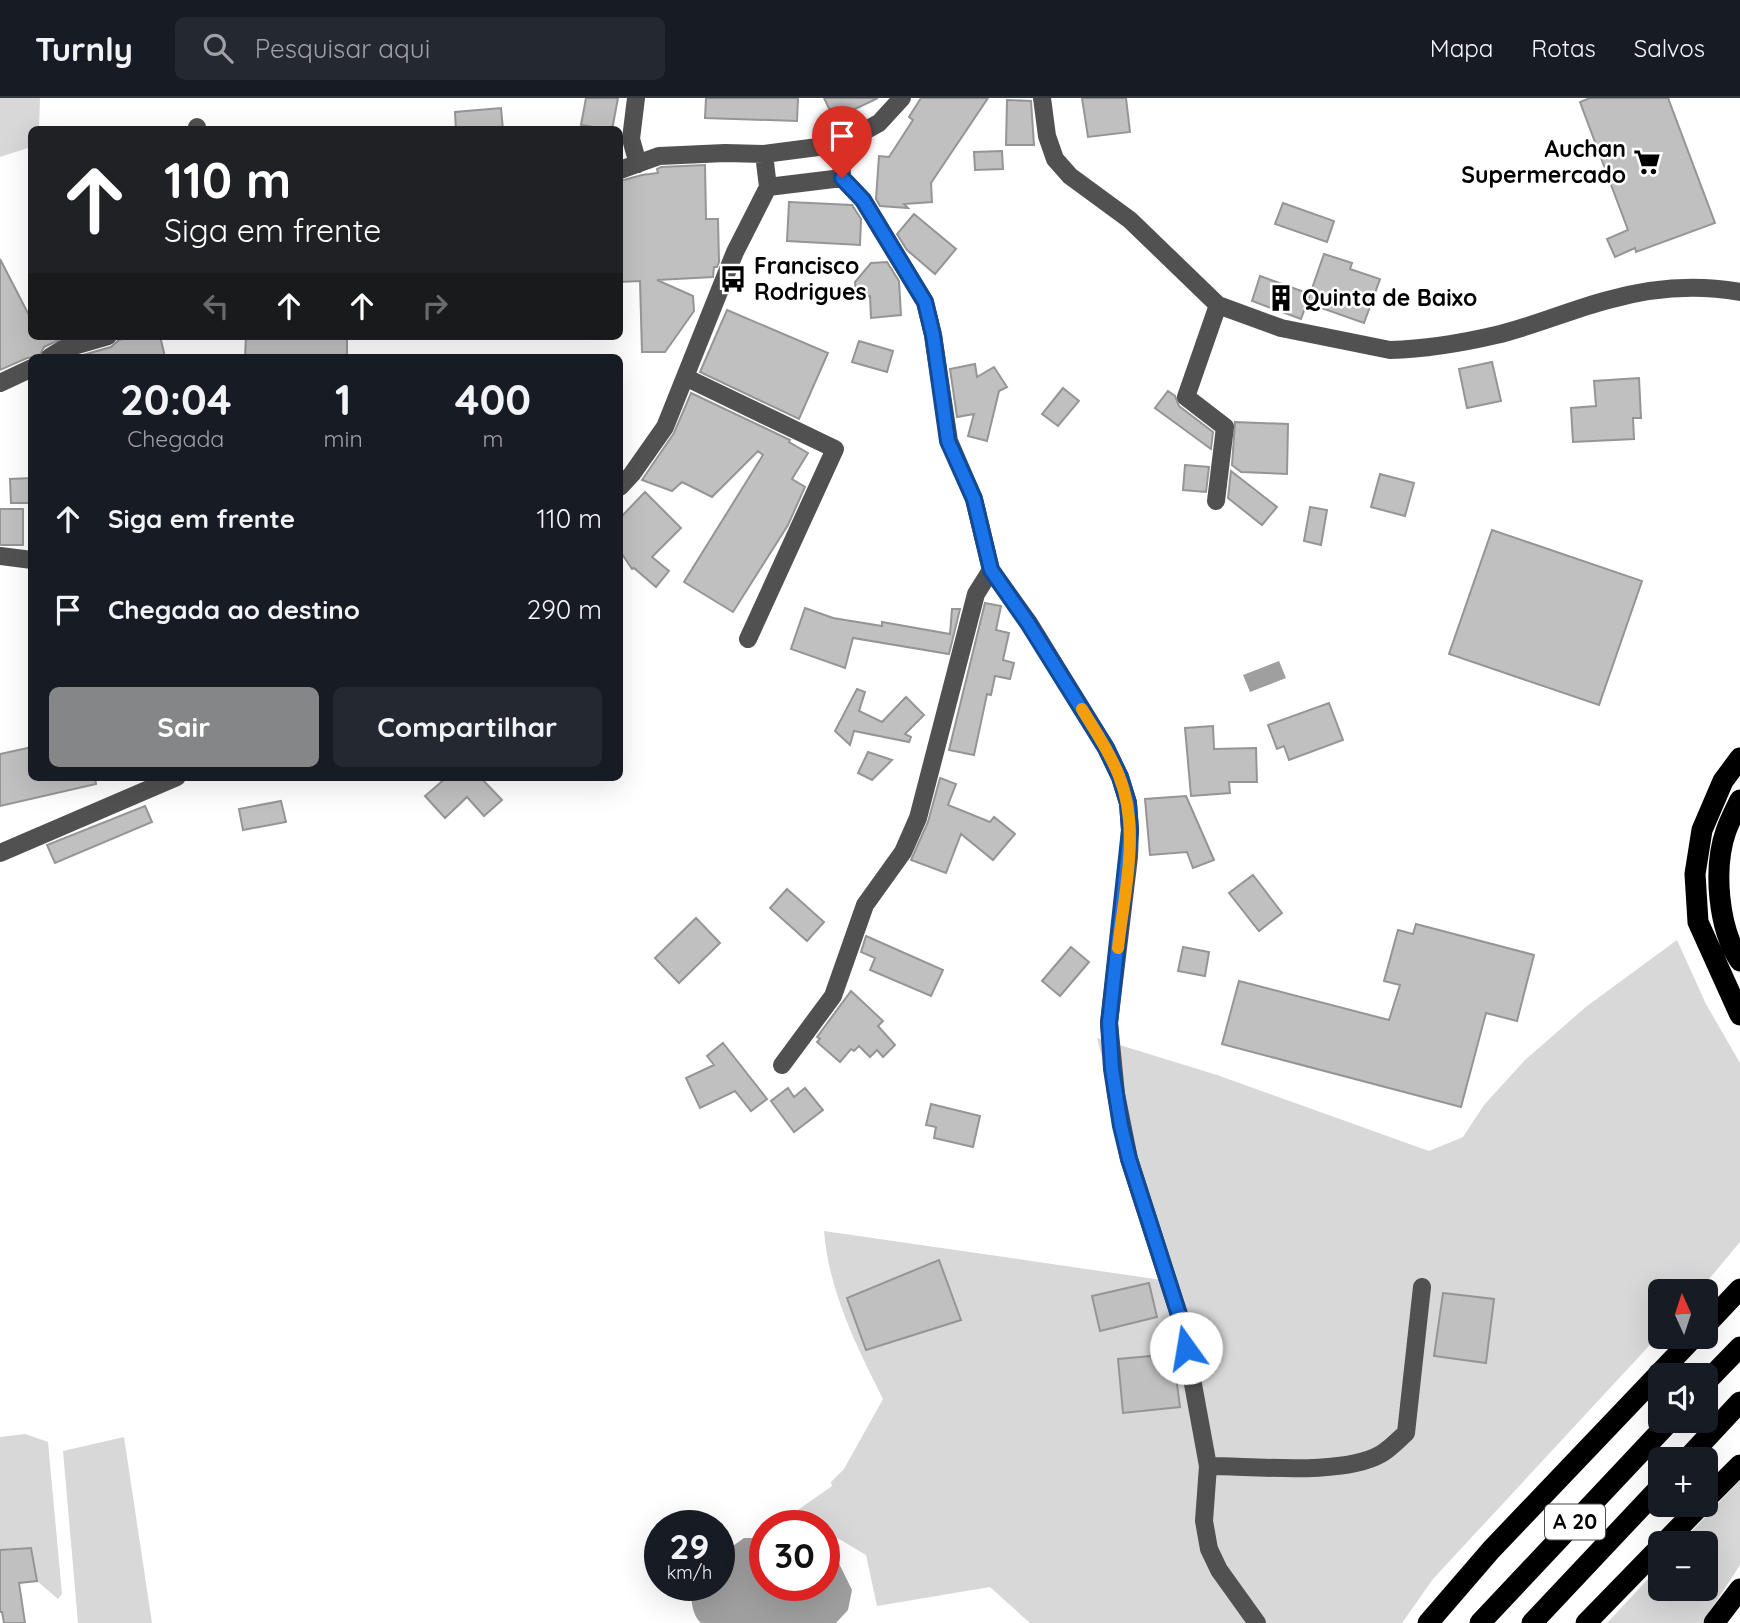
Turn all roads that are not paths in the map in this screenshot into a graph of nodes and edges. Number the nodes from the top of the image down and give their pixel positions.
1 (636, 98) edge
2 (902, 98) edge
3 (1042, 98) edge
4 (841, 144) junction
5 (764, 154) junction
6 (638, 164) junction
7 (623, 169) edge
8 (842, 178) junction
9 (768, 187) junction
10 (1740, 292) edge
11 (1218, 305) junction
12 (94, 340) edge
13 (55, 354) edge
14 (28, 370) edge
15 (685, 377) junction
16 (0, 383) edge
17 (623, 484) edge
18 (1216, 500) dead end
19 (0, 556) edge
20 (28, 560) edge
21 (991, 570) junction
22 (748, 639) dead end
23 (1740, 758) edge
24 (168, 781) edge
25 (1740, 800) edge
26 (0, 853) edge
27 (1740, 961) edge
28 (1740, 1015) edge
29 (782, 1065) dead end
30 (1422, 1287) dead end
31 (1740, 1289) edge
32 (1718, 1312) edge
33 (1740, 1347) edge
34 (1684, 1349) edge
35 (1718, 1370) edge
36 (1740, 1402) edge
37 (1659, 1433) edge
38 (1698, 1447) edge
39 (1740, 1465) edge
40 (1208, 1466) junction
41 (1718, 1487) edge
42 (1648, 1500) edge
43 (1689, 1517) edge
44 (1676, 1531) edge
45 (1648, 1559) edge
46 (1740, 1589) edge
47 (1258, 1623) edge
48 (1428, 1623) edge
49 (1480, 1623) edge
50 (1532, 1623) edge
51 (1586, 1623) edge
52 (1714, 1623) edge

1 - 6 street
2 - 4 street
3 - 11 street
4 - 5 street
4 - 8 street
5 - 6 street
5 - 9 street
6 - 7 street
8 - 9 street
8 - 21 street
9 - 15 street
10 - 11 street
11 - 18 street
12 - 13 street
14 - 16 street
15 - 17 street
15 - 22 street
19 - 20 street
21 - 29 street
21 - 40 street
23 - 28 highway
24 - 26 street
25 - 27 highway
30 - 40 street
31 - 32 highway
33 - 35 highway
34 - 48 highway
36 - 38 highway
37 - 49 highway, A 20
39 - 41 highway
40 - 47 street
42 - 50 highway, A 20
43 - 44 highway
45 - 51 highway
46 - 52 highway

